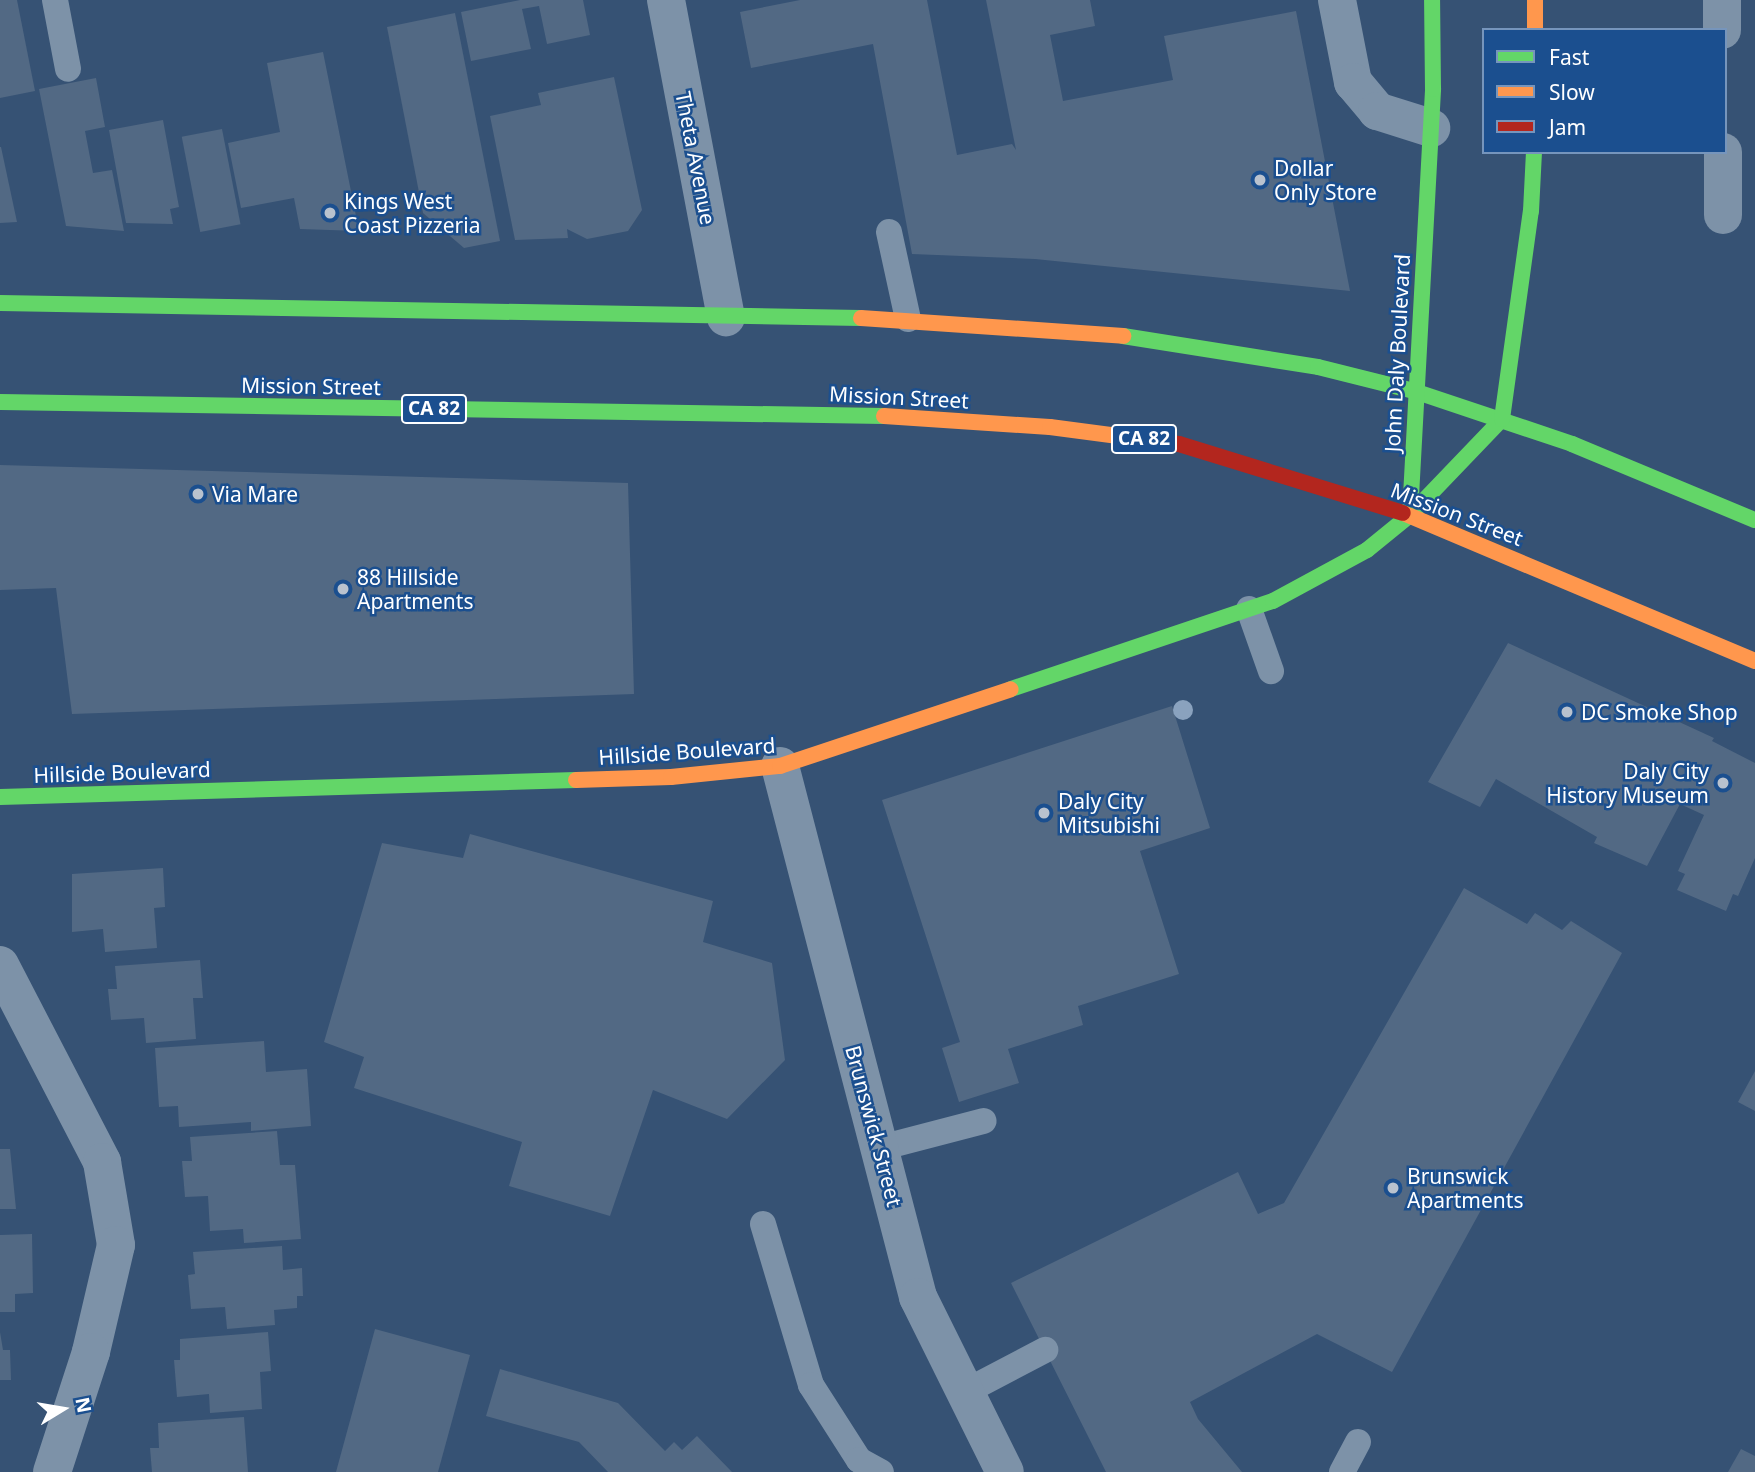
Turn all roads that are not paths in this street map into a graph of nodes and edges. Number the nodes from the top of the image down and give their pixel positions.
1 (55, 0) edge
2 (666, 0) edge
3 (1338, 0) edge
4 (1432, 0) edge
5 (1535, 0) edge
6 (1722, 0) edge
7 (1535, 28) edge
8 (1722, 28) edge
9 (68, 69) dead end
10 (1431, 128) junction
11 (1534, 154) edge
12 (1723, 154) edge
13 (1723, 215) dead end
14 (889, 232) dead end
15 (0, 303) edge
16 (726, 317) junction
17 (908, 319) junction
18 (1414, 391) junction
19 (0, 402) edge
20 (1502, 419) junction
21 (1410, 515) junction
22 (1755, 520) edge
23 (1249, 608) junction
24 (1755, 661) edge
25 (1271, 671) dead end
26 (780, 766) junction
27 (0, 797) edge
28 (0, 965) edge
29 (984, 1121) dead end
30 (880, 1148) junction
31 (763, 1224) dead end
32 (1045, 1350) dead end
33 (963, 1393) junction
34 (1358, 1442) dead end
35 (52, 1472) edge
36 (881, 1472) edge
37 (1003, 1472) edge
38 (1342, 1472) edge

1 - 9 lane
2 - 16 street, Theta Avenue
3 - 10 street
4 - 10 main road, John Daly Boulevard
5 - 7 main road
6 - 8 street
10 - 18 main road, John Daly Boulevard
11 - 20 main road
12 - 13 street
14 - 17 lane
15 - 16 main road
16 - 17 main road
17 - 18 main road
18 - 20 main road
18 - 21 main road, John Daly Boulevard
19 - 21 main road, Mission Street / CA 82
20 - 21 main road
20 - 22 main road
21 - 23 main road, Hillside Boulevard
21 - 24 main road, Mission Street / CA 82
23 - 25 lane
23 - 26 main road, Hillside Boulevard
26 - 27 main road, Hillside Boulevard
26 - 30 street, Brunswick Street
28 - 35 street
29 - 30 lane
30 - 33 street, Brunswick Street
31 - 36 lane
32 - 33 lane
33 - 37 street, Brunswick Street
34 - 38 lane

